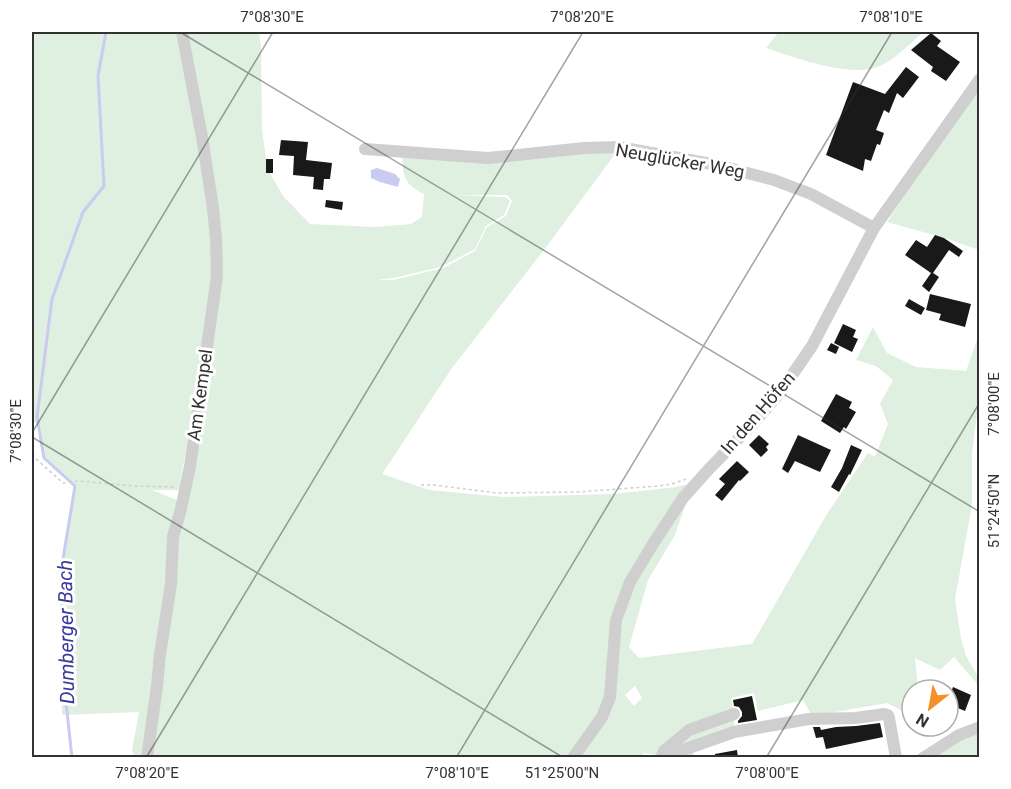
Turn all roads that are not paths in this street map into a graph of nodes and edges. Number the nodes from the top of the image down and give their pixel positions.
1 (182, 32) edge
2 (980, 79) edge
3 (365, 149) dead end
4 (874, 228) junction
5 (734, 714) dead end
6 (980, 727) edge
7 (147, 758) edge
8 (573, 758) edge
9 (661, 758) edge
10 (669, 758) edge
11 (896, 758) edge
12 (922, 758) edge

1 - 7 street, Am Kempel
2 - 4 street, In den Höfen
3 - 4 street, Neuglücker Weg
4 - 8 street, In den Höfen
5 - 9 street
6 - 12 street
10 - 11 street

